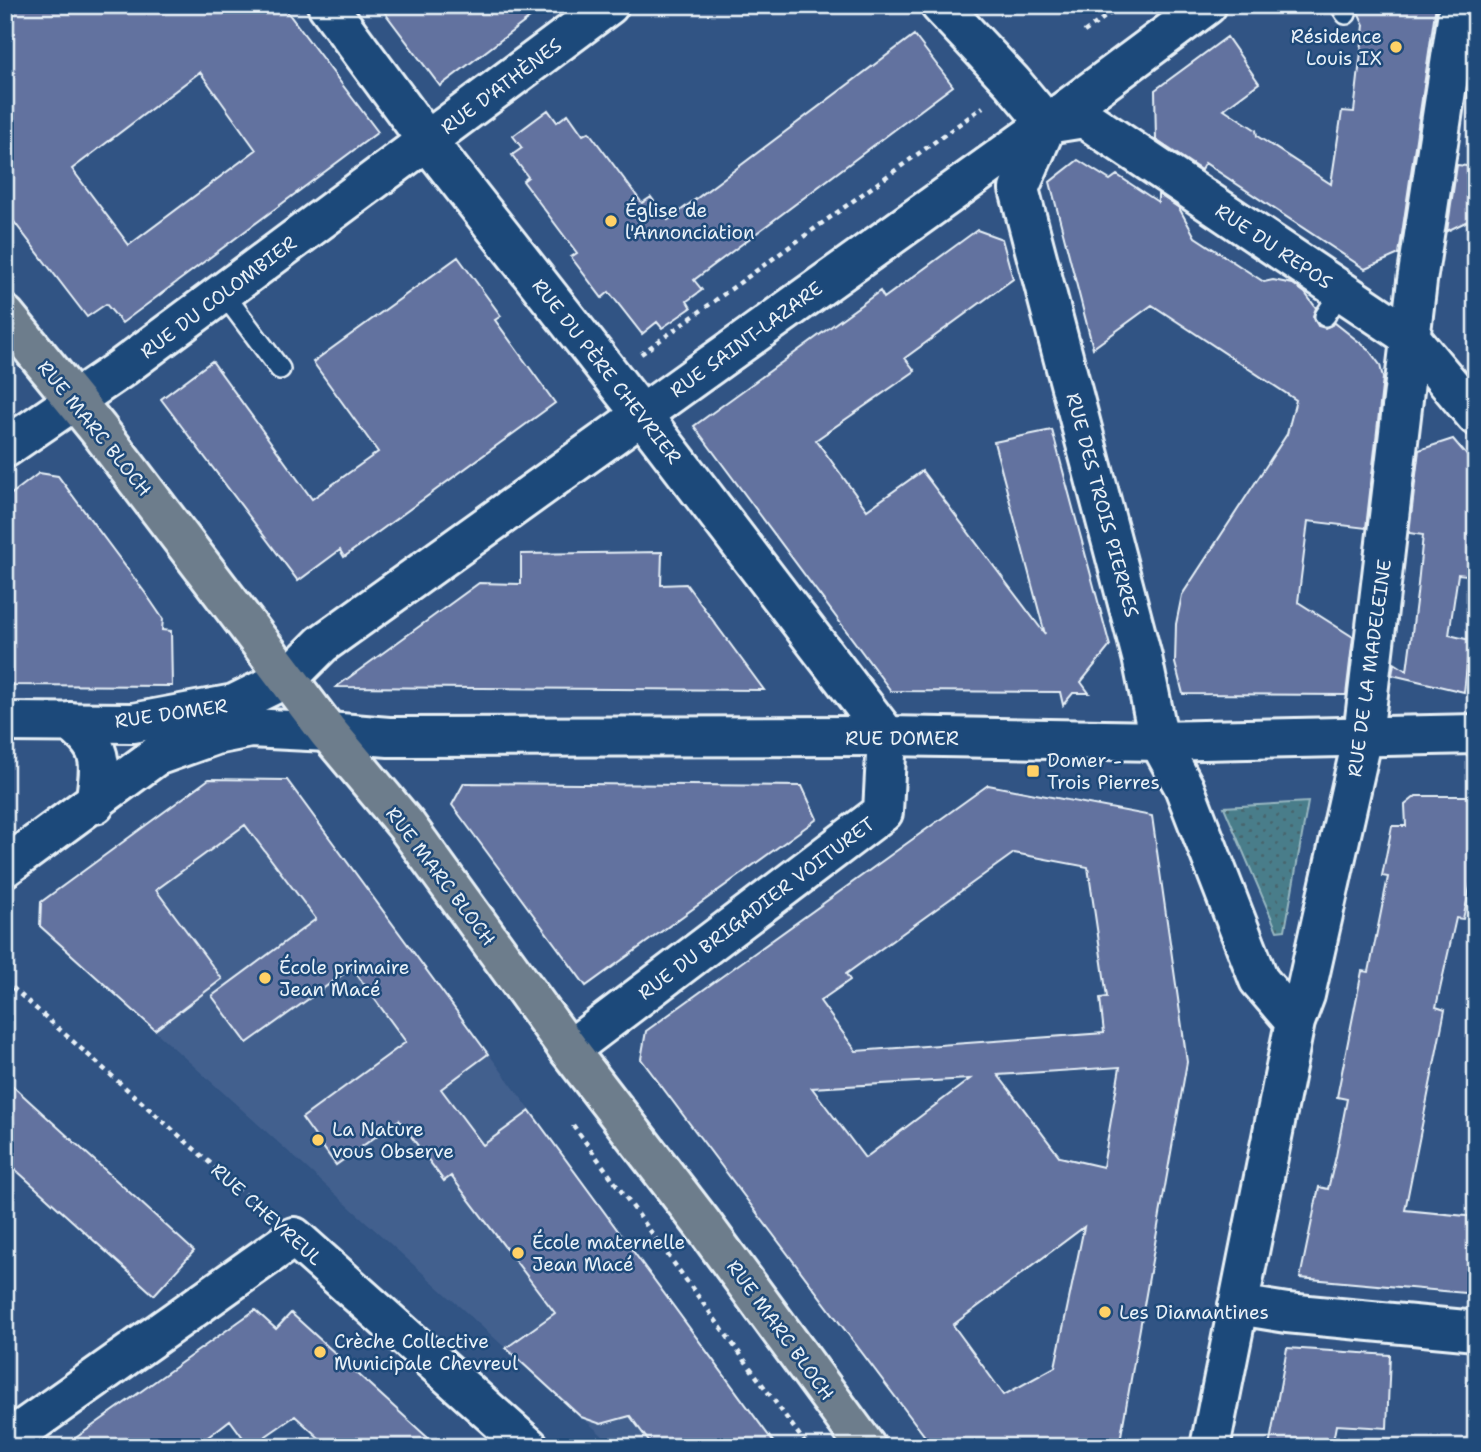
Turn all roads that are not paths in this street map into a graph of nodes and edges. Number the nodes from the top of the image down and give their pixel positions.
1 (327, 5) edge
2 (608, 5) edge
3 (940, 5) edge
4 (1207, 5) edge
5 (1459, 5) edge
6 (1047, 124) junction
7 (428, 142) junction
8 (223, 293) junction
9 (5, 315) edge
10 (1410, 337) junction
11 (281, 369) dead end
12 (73, 400) junction
13 (642, 415) junction
14 (1476, 416) edge
15 (5, 448) edge
16 (289, 677) junction
17 (5, 722) edge
18 (70, 722) junction
19 (328, 732) junction
20 (1476, 734) edge
21 (887, 736) junction
22 (1363, 736) junction
23 (1159, 741) junction
24 (95, 804) junction
25 (5, 867) edge
26 (1295, 1022) junction
27 (569, 1050) junction
28 (1238, 1304) junction
29 (1476, 1331) edge
30 (5, 1442) edge
31 (530, 1447) edge
32 (866, 1447) edge
33 (1210, 1447) edge

1 - 7 street, RUE DU PÈRE CHEVRIER
2 - 7 street, RUE D'ATHÈNES
3 - 6 street
4 - 6 street, RUE SAINT-LAZARE
5 - 10 street, RUE DE LA MADELEINE
6 - 10 street, RUE DU REPOS
6 - 13 street, RUE SAINT-LAZARE
6 - 23 street, RUE DES TROIS PIERRES
7 - 8 street, RUE DU COLOMBIER
7 - 13 street, RUE DU PÈRE CHEVRIER
8 - 11 lane
8 - 12 street, RUE DU COLOMBIER
9 - 12 main road, RUE MARC BLOCH
10 - 14 street, RUE DU REPOS
10 - 22 street, RUE DE LA MADELEINE
12 - 15 street, RUE DU COLOMBIER
12 - 16 main road, RUE MARC BLOCH
13 - 16 street, RUE SAINT-LAZARE
13 - 21 street, RUE DU PÈRE CHEVRIER
16 - 18 street, RUE DOMER
16 - 19 main road, RUE MARC BLOCH
17 - 18 street, RUE DOMER
18 - 24 street
19 - 21 street, RUE DOMER
19 - 24 street
19 - 27 main road, RUE MARC BLOCH
20 - 22 street, RUE DOMER
21 - 23 street, RUE DOMER
21 - 27 street, RUE DU BRIGADIER VOITURET
22 - 23 street, RUE DOMER
22 - 26 street, RUE DE LA MADELEINE
23 - 26 street, RUE DES TROIS PIERRES
24 - 25 street
26 - 28 street, RUE DE LA MADELEINE
27 - 32 main road, RUE MARC BLOCH
28 - 29 street
28 - 33 street, RUE DE LA MADELEINE
30 - 31 street, RUE CHEVREUL

